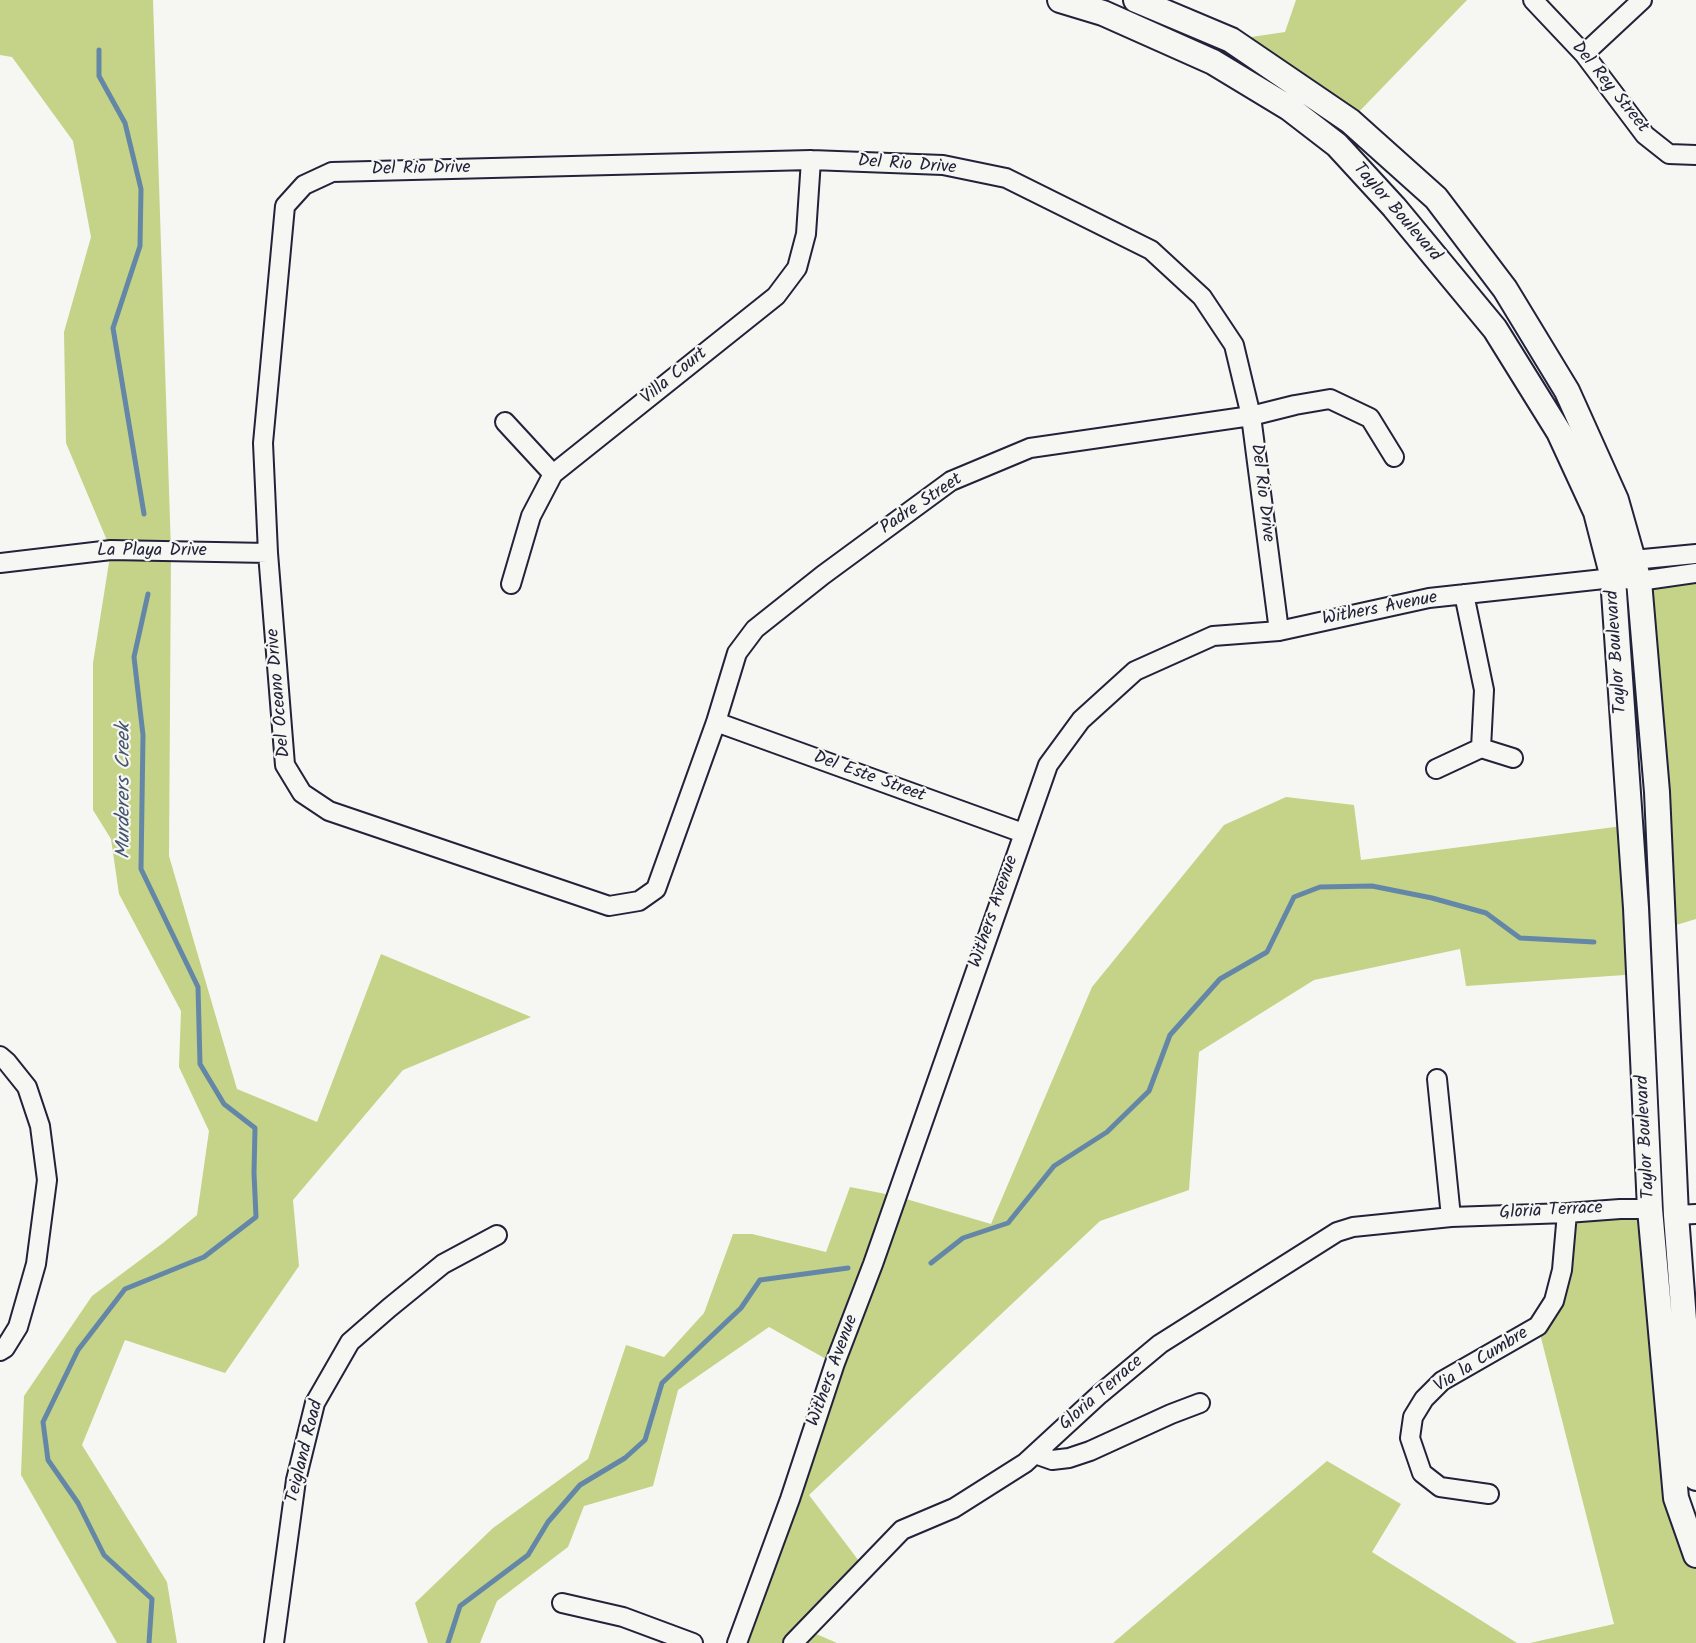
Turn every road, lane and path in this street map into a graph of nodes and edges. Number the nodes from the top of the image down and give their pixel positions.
1 (1060, 0) edge
2 (1136, 0) edge
3 (1533, 0) edge
4 (1642, 0) edge
5 (1584, 54) junction
6 (1696, 155) edge
7 (811, 160) junction
8 (304, 185) joint
9 (1251, 416) junction
10 (504, 422) dead end
11 (1394, 457) dead end
12 (553, 474) junction
13 (268, 554) junction
14 (1696, 554) edge
15 (0, 563) edge
16 (1636, 571) junction
17 (1696, 573) edge
18 (1613, 578) junction
19 (511, 584) dead end
20 (1464, 594) junction
21 (1279, 631) junction
22 (716, 722) junction
23 (1481, 748) junction
24 (1513, 758) dead end
25 (1436, 769) dead end
26 (1023, 833) junction
27 (0, 1056) edge
28 (1437, 1079) dead end
29 (1650, 1209) junction
30 (1567, 1213) junction
31 (1686, 1215) edge
32 (1451, 1217) junction
33 (497, 1234) dead end
34 (0, 1351) edge
35 (1200, 1403) dead end
36 (1035, 1454) junction
37 (1696, 1479) edge
38 (1489, 1494) dead end
39 (1696, 1556) edge
40 (562, 1603) dead end
41 (274, 1643) edge
42 (693, 1643) edge
43 (737, 1643) edge
44 (793, 1643) edge

1 - 18 main road, Taylor Boulevard
2 - 16 main road, Taylor Boulevard
3 - 5 street, Del Rey Street
4 - 5 street
5 - 6 street, Del Rey Street
7 - 8 street, Del Rio Drive
7 - 9 street, Del Rio Drive
7 - 12 street, Villa Court
8 - 13 street, Del Oceano Drive
9 - 11 street, Padre Street
9 - 21 street, Del Rio Drive
9 - 22 street, Padre Street
10 - 12 street
12 - 19 street, Villa Court
13 - 15 street, La Playa Drive
13 - 22 street, Del Oceano Drive
14 - 16 street, Withers Avenue
16 - 17 street, Withers Avenue
16 - 18 street, Withers Avenue
16 - 31 main road, Taylor Boulevard
18 - 20 street, Withers Avenue
18 - 29 main road, Taylor Boulevard
20 - 21 street, Withers Avenue
20 - 23 street
21 - 26 street, Withers Avenue
22 - 26 street, Del Este Street
23 - 24 street
23 - 25 street
26 - 43 street, Withers Avenue
27 - 34 street
28 - 32 street
29 - 30 street, Gloria Terrace
29 - 39 main road, Taylor Boulevard
30 - 32 street, Gloria Terrace
30 - 38 street, Via la Cumbre
31 - 37 main road, Taylor Boulevard
32 - 36 street, Gloria Terrace
33 - 41 street, Teigland Road
35 - 36 street
36 - 44 street, Gloria Terrace
40 - 42 street

